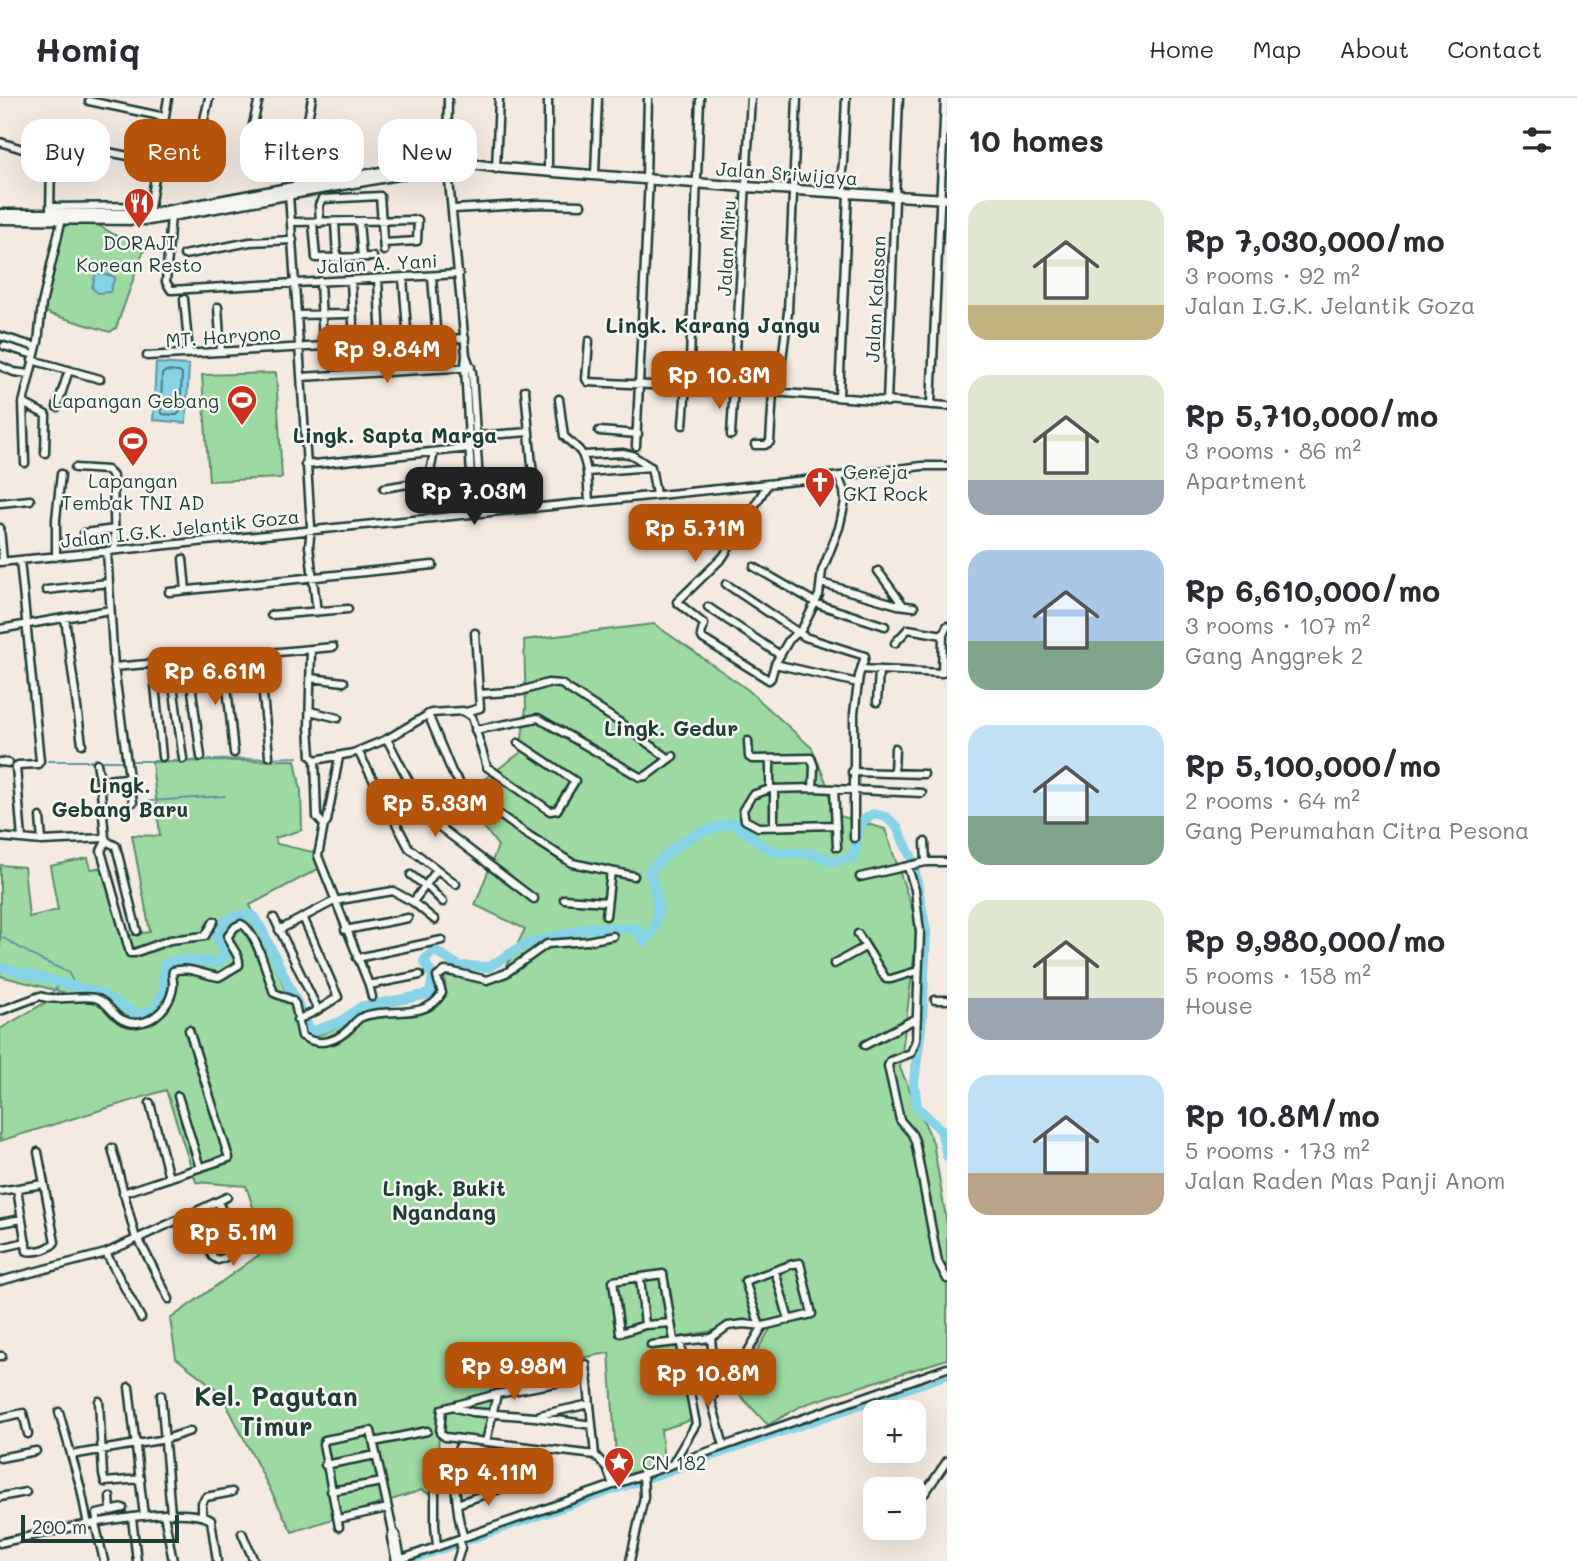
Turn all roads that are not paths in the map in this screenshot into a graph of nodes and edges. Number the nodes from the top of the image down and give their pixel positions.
1 (168, 98) edge
2 (209, 98) edge
3 (259, 98) edge
4 (312, 98) edge
5 (448, 98) edge
6 (499, 98) edge
7 (548, 98) edge
8 (598, 98) edge
9 (648, 98) edge
10 (700, 98) edge
11 (751, 98) edge
12 (797, 98) edge
13 (846, 98) edge
14 (899, 98) edge
15 (946, 98) edge
16 (89, 101) dead end
17 (164, 117) joint
18 (204, 119) edge
19 (254, 119) edge
20 (448, 119) edge
21 (0, 142) edge
22 (477, 166) edge
23 (499, 168) junction
24 (548, 171) junction
25 (378, 174) edge
26 (595, 174) junction
27 (378, 177) edge
28 (648, 178) junction
29 (155, 182) edge
30 (450, 182) edge
31 (696, 182) junction
32 (304, 185) junction
33 (745, 187) junction
34 (794, 189) junction
35 (843, 192) junction
36 (289, 194) junction
37 (896, 197) junction
38 (945, 199) edge
39 (232, 201) junction
40 (581, 205) dead end
41 (454, 209) junction
42 (150, 210) junction
43 (0, 214) edge
44 (47, 214) junction
45 (171, 215) junction
46 (63, 217) junction
47 (0, 219) edge
48 (383, 220) junction
49 (292, 222) junction
50 (335, 222) junction
51 (359, 222) junction
52 (317, 223) junction
53 (293, 240) junction
54 (384, 243) junction
55 (384, 251) dead end
56 (184, 255) dead end
57 (362, 257) junction
58 (373, 257) dead end
59 (337, 258) junction
60 (459, 274) junction
61 (432, 277) junction
62 (403, 278) junction
63 (378, 279) junction
64 (351, 280) junction
65 (320, 281) junction
66 (296, 283) junction
67 (184, 299) dead end
68 (218, 307) dead end
69 (322, 314) junction
70 (347, 314) dead end
71 (298, 315) junction
72 (0, 336) edge
73 (465, 338) junction
74 (437, 340) junction
75 (589, 341) dead end
76 (408, 342) junction
77 (381, 343) junction
78 (354, 344) junction
79 (323, 345) junction
80 (4, 346) dead end
81 (300, 347) junction
82 (221, 352) junction
83 (34, 354) junction
84 (189, 354) junction
85 (148, 356) dead end
86 (0, 366) edge
87 (468, 367) junction
88 (69, 370) junction
89 (29, 374) junction
90 (301, 377) junction
91 (100, 379) dead end
92 (640, 385) junction
93 (687, 386) junction
94 (734, 389) junction
95 (525, 390) dead end
96 (775, 392) junction
97 (836, 396) junction
98 (559, 399) dead end
99 (24, 400) junction
100 (887, 402) junction
101 (931, 405) junction
102 (947, 406) edge
103 (57, 407) dead end
104 (683, 425) dead end
105 (599, 431) dead end
106 (529, 432) junction
107 (638, 434) junction
108 (731, 435) dead end
109 (476, 436) junction
110 (755, 445) dead end
111 (636, 446) dead end
112 (470, 448) junction
113 (434, 452) junction
114 (45, 453) dead end
115 (584, 455) junction
116 (25, 463) dead end
117 (305, 465) junction
118 (947, 466) edge
119 (651, 467) junction
120 (75, 468) dead end
121 (587, 472) junction
122 (61, 474) dead end
123 (838, 476) junction
124 (475, 480) junction
125 (768, 484) junction
126 (384, 488) dead end
127 (656, 495) junction
128 (30, 500) dead end
129 (589, 502) junction
130 (0, 503) edge
131 (536, 508) junction
132 (477, 513) junction
133 (0, 528) edge
134 (115, 529) junction
135 (307, 531) junction
136 (84, 533) dead end
137 (111, 551) junction
138 (56, 556) junction
139 (183, 559) dead end
140 (20, 560) junction
141 (1, 562) edge
142 (433, 565) dead end
143 (754, 567) dead end
144 (878, 570) dead end
145 (314, 578) junction
146 (108, 583) junction
147 (821, 583) junction
148 (726, 584) dead end
149 (47, 590) dead end
150 (186, 590) junction
151 (169, 592) dead end
152 (816, 602) junction
153 (903, 605) junction
154 (708, 607) dead end
155 (914, 607) dead end
156 (348, 609) dead end
157 (110, 610) junction
158 (317, 612) junction
159 (271, 615) dead end
160 (65, 618) junction
161 (25, 626) junction
162 (885, 626) dead end
163 (947, 626) edge
164 (0, 629) edge
165 (475, 632) dead end
166 (799, 632) junction
167 (943, 635) junction
168 (895, 643) dead end
169 (333, 647) dead end
170 (311, 649) junction
171 (259, 654) junction
172 (780, 655) junction
173 (224, 658) junction
174 (188, 660) junction
175 (170, 662) junction
176 (153, 664) junction
177 (775, 664) junction
178 (114, 667) junction
179 (861, 668) junction
180 (878, 671) junction
181 (311, 678) junction
182 (344, 682) dead end
183 (858, 683) junction
184 (479, 694) junction
185 (877, 702) dead end
186 (310, 711) junction
187 (464, 711) junction
188 (428, 714) junction
189 (338, 718) dead end
190 (475, 730) junction
191 (387, 739) junction
192 (748, 741) dead end
193 (518, 743) dead end
194 (82, 744) dead end
195 (895, 748) dead end
196 (358, 751) junction
197 (234, 753) dead end
198 (269, 756) dead end
199 (162, 757) dead end
200 (201, 757) dead end
201 (340, 757) junction
202 (183, 759) dead end
203 (770, 759) junction
204 (316, 760) junction
205 (0, 762) edge
206 (9, 763) dead end
207 (97, 763) dead end
208 (852, 772) junction
209 (894, 773) junction
210 (924, 774) dead end
211 (129, 778) junction
212 (100, 780) junction
213 (813, 788) junction
214 (772, 789) junction
215 (834, 789) junction
216 (412, 791) junction
217 (853, 791) junction
218 (922, 793) dead end
219 (133, 802) dead end
220 (386, 804) junction
221 (40, 817) dead end
222 (324, 825) junction
223 (835, 825) junction
224 (774, 827) junction
225 (0, 837) edge
226 (853, 838) dead end
227 (22, 839) junction
228 (106, 839) junction
229 (42, 841) junction
230 (925, 842) dead end
231 (837, 847) dead end
232 (947, 862) edge
233 (923, 863) junction
234 (910, 867) junction
235 (438, 870) junction
236 (611, 872) junction
237 (411, 875) dead end
238 (634, 876) dead end
239 (860, 877) dead end
240 (456, 884) dead end
241 (425, 886) junction
242 (534, 899) dead end
243 (564, 899) dead end
244 (334, 901) junction
245 (413, 902) junction
246 (443, 902) dead end
247 (607, 902) junction
248 (606, 916) dead end
249 (303, 917) junction
250 (274, 918) dead end
251 (408, 918) dead end
252 (435, 920) dead end
253 (214, 921) dead end
254 (279, 930) junction
255 (345, 930) junction
256 (137, 931) dead end
257 (858, 934) dead end
258 (613, 936) dead end
259 (442, 940) dead end
260 (865, 947) junction
261 (357, 958) junction
262 (834, 964) dead end
263 (917, 971) junction
264 (420, 975) dead end
265 (369, 985) junction
266 (372, 998) dead end
267 (935, 1000) dead end
268 (947, 1000) edge
269 (318, 1010) junction
270 (0, 1011) edge
271 (302, 1018) junction
272 (917, 1018) junction
273 (190, 1030) dead end
274 (865, 1045) dead end
275 (178, 1096) dead end
276 (150, 1103) dead end
277 (112, 1148) dead end
278 (38, 1152) dead end
279 (200, 1168) junction
280 (169, 1178) junction
281 (43, 1184) junction
282 (17, 1189) junction
283 (0, 1191) edge
284 (123, 1193) junction
285 (227, 1197) dead end
286 (218, 1202) junction
287 (190, 1214) junction
288 (22, 1219) junction
289 (0, 1223) edge
290 (137, 1238) junction
291 (26, 1242) junction
292 (0, 1248) edge
293 (106, 1253) junction
294 (775, 1271) junction
295 (640, 1278) junction
296 (947, 1279) edge
297 (0, 1281) edge
298 (169, 1298) dead end
299 (142, 1318) dead end
300 (789, 1320) junction
301 (671, 1323) junction
302 (645, 1325) junction
303 (762, 1326) junction
304 (711, 1338) junction
305 (674, 1340) junction
306 (651, 1345) dead end
307 (681, 1345) dead end
308 (586, 1364) dead end
309 (947, 1368) edge
310 (588, 1377) junction
311 (129, 1387) dead end
312 (716, 1390) junction
313 (497, 1394) junction
314 (161, 1395) dead end
315 (99, 1401) dead end
316 (590, 1404) junction
317 (454, 1407) junction
318 (59, 1412) dead end
319 (492, 1415) junction
320 (535, 1417) junction
321 (0, 1419) edge
322 (592, 1425) junction
323 (190, 1431) dead end
324 (427, 1431) dead end
325 (27, 1434) dead end
326 (166, 1439) junction
327 (374, 1441) junction
328 (486, 1442) junction
329 (135, 1444) junction
330 (724, 1446) junction
331 (102, 1449) junction
332 (36, 1451) dead end
333 (71, 1455) junction
334 (376, 1455) junction
335 (595, 1455) junction
336 (0, 1458) edge
337 (947, 1461) edge
338 (673, 1464) junction
339 (326, 1465) junction
340 (457, 1473) junction
341 (435, 1476) dead end
342 (644, 1476) junction
343 (142, 1479) junction
344 (382, 1482) junction
345 (512, 1483) junction
346 (613, 1485) junction
347 (331, 1491) junction
348 (26, 1492) dead end
349 (232, 1492) dead end
350 (926, 1492) edge
351 (0, 1497) edge
352 (110, 1497) dead end
353 (457, 1504) junction
354 (123, 1508) dead end
355 (388, 1508) junction
356 (111, 1511) junction
357 (168, 1514) junction
358 (144, 1516) junction
359 (202, 1517) junction
360 (132, 1518) junction
361 (93, 1524) junction
362 (242, 1534) dead end
363 (461, 1542) junction
364 (0, 1543) edge
365 (437, 1547) junction
366 (397, 1560) edge
367 (104, 1561) edge
368 (137, 1561) edge
369 (173, 1561) edge
370 (217, 1561) edge
371 (254, 1561) edge
372 (457, 1561) edge
373 (630, 1561) edge

1 - 17 street
2 - 18 street
3 - 19 street
4 - 32 street
5 - 20 street
6 - 23 street
7 - 24 street
8 - 26 street
9 - 28 street
10 - 31 street
11 - 33 street, Jalan Miru
12 - 34 street
13 - 35 street
14 - 37 street, Jalan Kalasan
15 - 38 street
16 - 17 street
21 - 44 street
22 - 23 main road, Jalan Sriwijaya
23 - 24 main road, Jalan Sriwijaya
24 - 26 main road, Jalan Sriwijaya
25 - 32 main road
26 - 28 main road, Jalan Sriwijaya
27 - 36 main road
28 - 31 main road, Jalan Sriwijaya
28 - 92 street
29 - 42 street
30 - 41 street
31 - 33 main road, Jalan Sriwijaya
31 - 93 street
32 - 39 main road
33 - 34 main road, Jalan Sriwijaya
33 - 94 street, Jalan Miru
34 - 35 main road, Jalan Sriwijaya
34 - 96 street
35 - 37 main road, Jalan Sriwijaya
35 - 97 street
36 - 39 main road
36 - 49 street
37 - 38 main road, Jalan Sriwijaya
37 - 100 street, Jalan Kalasan
38 - 101 street
39 - 42 main road
39 - 45 main road
40 - 41 street
41 - 60 street
42 - 44 street
42 - 46 main road
43 - 44 main road
44 - 46 main road
44 - 47 main road
45 - 46 main road
45 - 66 street, Jalan A. Yani
46 - 83 street
48 - 51 street
48 - 52 street
48 - 54 street
48 - 54 street
49 - 52 street
49 - 53 street
50 - 51 street
50 - 52 street
50 - 59 street
51 - 57 street
52 - 59 street
53 - 56 street
53 - 66 street
54 - 55 street
57 - 58 street
57 - 59 street
60 - 61 street, Jalan A. Yani
60 - 73 street
61 - 62 street, Jalan A. Yani
61 - 74 street
62 - 63 street, Jalan A. Yani
62 - 76 street
63 - 64 street, Jalan A. Yani
63 - 77 street
64 - 65 street, Jalan A. Yani
64 - 78 street
65 - 66 street, Jalan A. Yani
65 - 69 street
66 - 71 street
67 - 84 street
68 - 82 street
69 - 70 street
69 - 71 street
69 - 79 street
71 - 81 street
72 - 83 street
73 - 74 street, MT. Haryono
73 - 87 street
74 - 76 street, MT. Haryono
75 - 92 street
76 - 77 street, MT. Haryono
77 - 78 street, MT. Haryono
78 - 79 street, MT. Haryono
79 - 81 street, MT. Haryono
80 - 83 street
81 - 82 street, MT. Haryono
81 - 90 street
82 - 84 street, MT. Haryono
83 - 88 street
83 - 89 street
84 - 85 street, MT. Haryono
86 - 89 street
87 - 90 street
87 - 109 street
87 - 112 street
88 - 91 street
88 - 103 street
89 - 99 street
90 - 117 street
92 - 93 street
92 - 107 street
93 - 94 street
93 - 104 street
94 - 96 street
94 - 108 street, Jalan Miru
95 - 106 street
96 - 97 street
96 - 110 street
97 - 100 street
98 - 115 street
99 - 114 street
99 - 116 street
100 - 101 street
101 - 102 street
105 - 107 street
106 - 109 street
106 - 131 street
107 - 111 street
109 - 124 street
112 - 113 street
112 - 124 street
113 - 117 street
113 - 126 street
115 - 119 street
115 - 121 street
117 - 135 street
118 - 123 street, Jalan I.G.K. Jelantik Goza
119 - 121 street
119 - 127 street
120 - 134 street
121 - 129 street
122 - 138 street
123 - 125 street, Jalan I.G.K. Jelantik Goza
123 - 147 street
124 - 132 street
125 - 127 street, Jalan I.G.K. Jelantik Goza
125 - 177 street
127 - 129 street, Jalan I.G.K. Jelantik Goza
128 - 130 street
129 - 131 street, Jalan I.G.K. Jelantik Goza
131 - 132 street, Jalan I.G.K. Jelantik Goza
132 - 135 street, Jalan I.G.K. Jelantik Goza
133 - 141 street
134 - 136 street
134 - 137 street
135 - 137 street, Jalan I.G.K. Jelantik Goza
135 - 145 street
137 - 138 street, Jalan I.G.K. Jelantik Goza
137 - 146 street
138 - 140 street, Jalan I.G.K. Jelantik Goza
139 - 150 street
140 - 141 street, Jalan I.G.K. Jelantik Goza
140 - 161 street
142 - 145 street
143 - 152 street
144 - 153 street
145 - 150 street
145 - 158 street
146 - 149 street
146 - 157 street
147 - 152 street
147 - 153 street
148 - 166 street
150 - 151 street
152 - 162 street
152 - 166 street
153 - 155 street
154 - 172 street
156 - 158 street
157 - 160 street
157 - 178 street
158 - 159 street
160 - 161 street
160 - 194 street
161 - 164 street
161 - 227 street
163 - 167 street
165 - 184 street
166 - 172 street
166 - 179 street
167 - 168 street
167 - 180 street
169 - 170 street
170 - 171 street
170 - 181 street
171 - 173 street
171 - 198 street
172 - 177 street
173 - 174 street
173 - 197 street
174 - 175 street
174 - 200 street
175 - 176 street
175 - 202 street
176 - 178 street
176 - 199 street
177 - 183 street
178 - 211 street
179 - 180 street
179 - 183 street
180 - 185 street
181 - 182 street
181 - 186 street
183 - 208 street
184 - 187 street
184 - 190 street
186 - 189 street
186 - 204 street
187 - 188 street
187 - 190 street
188 - 191 street
188 - 236 street
190 - 193 street
191 - 196 street
191 - 216 street
192 - 203 street
195 - 209 street
196 - 201 street
196 - 220 street
201 - 204 street
201 - 222 street
203 - 213 street
203 - 214 street
204 - 222 street
205 - 206 street
207 - 212 street
208 - 209 street
208 - 217 street
209 - 210 street
211 - 212 street
211 - 219 street
212 - 228 street
213 - 214 street
213 - 215 street
214 - 224 street
214 - 224 street
215 - 217 street
215 - 223 street
216 - 220 street
216 - 242 street
217 - 218 street
217 - 226 street
220 - 235 street
221 - 229 street
222 - 244 street
223 - 224 street
223 - 231 street
225 - 227 street
227 - 229 street
228 - 229 street
228 - 253 street
228 - 256 street
230 - 233 street
232 - 233 street
233 - 234 street
234 - 239 street
234 - 263 street
235 - 240 street
235 - 241 street
236 - 238 street
236 - 247 street
237 - 241 street
241 - 245 street
241 - 246 street
243 - 247 street
244 - 245 street
244 - 249 street
244 - 255 street
245 - 252 street
247 - 248 street
249 - 254 street
249 - 269 street
250 - 254 street
251 - 255 street
254 - 269 street
255 - 261 street
257 - 260 street
258 - 271 street
259 - 261 street
260 - 262 street
260 - 263 street
261 - 265 street
263 - 272 street
264 - 265 street
265 - 266 street
267 - 268 street
269 - 271 street
270 - 271 street
272 - 274 street
272 - 296 street
273 - 279 street
275 - 279 street
276 - 280 street
277 - 284 street
278 - 281 street
279 - 280 street
280 - 284 street
281 - 282 street
281 - 291 street
282 - 283 street
282 - 288 street
284 - 290 street
285 - 286 street
286 - 287 street
286 - 287 street
287 - 290 street
288 - 289 street
288 - 291 street
290 - 293 street
290 - 298 street
291 - 292 street
293 - 297 street
293 - 299 street
294 - 300 street
294 - 300 street
294 - 303 street
295 - 301 street
295 - 302 street
295 - 302 street
300 - 303 street
301 - 302 street
301 - 305 street
303 - 304 street
303 - 312 street
304 - 305 street
304 - 312 street
305 - 306 street
307 - 338 street
308 - 310 street
309 - 330 street
310 - 313 street
310 - 316 street
311 - 329 street
312 - 330 street
313 - 317 street
313 - 319 street
314 - 326 street
315 - 331 street
316 - 320 street
316 - 322 street
317 - 319 street
317 - 328 street
318 - 333 street
319 - 320 street
319 - 328 street
320 - 322 street
321 - 325 street
322 - 335 street
323 - 326 street
324 - 327 street
326 - 329 street
326 - 357 street
327 - 334 street
327 - 339 street
328 - 335 street
329 - 331 street
329 - 343 street
330 - 338 street
331 - 333 street
331 - 343 street
332 - 336 street
333 - 361 street
334 - 339 street
334 - 344 street
335 - 346 street
337 - 350 street
338 - 342 street
339 - 347 street
340 - 345 street
340 - 345 street
340 - 353 street
341 - 365 street
342 - 346 street
342 - 373 street
343 - 358 street
344 - 347 street
344 - 355 street
345 - 353 street
346 - 363 street
347 - 355 street
348 - 351 street
349 - 359 street
352 - 356 street
353 - 363 street
354 - 356 street
355 - 366 street
356 - 361 street
357 - 358 street
357 - 359 street
357 - 369 street
358 - 360 street
359 - 370 street
360 - 361 street
360 - 368 street
361 - 364 street
361 - 367 street
362 - 371 street
363 - 365 street
363 - 372 street
365 - 366 street

